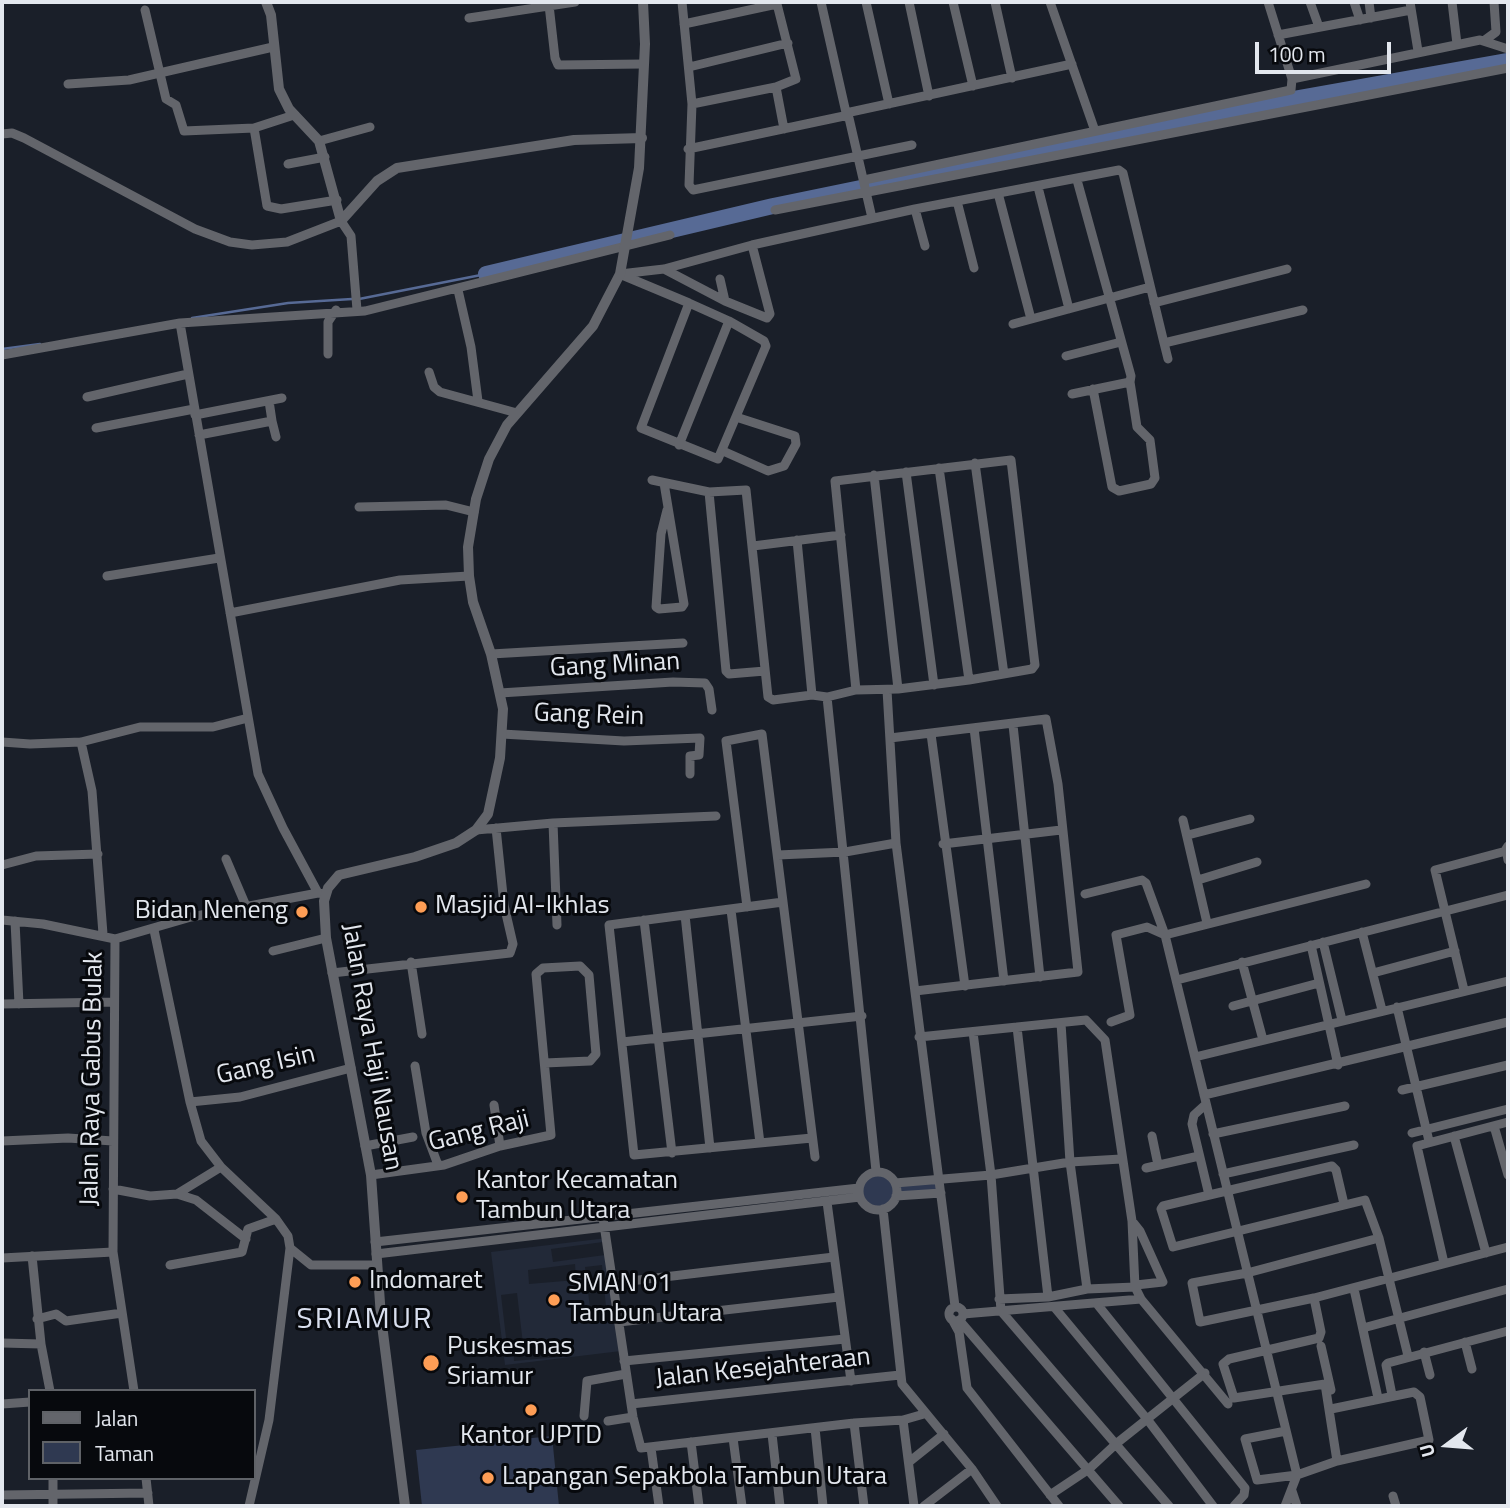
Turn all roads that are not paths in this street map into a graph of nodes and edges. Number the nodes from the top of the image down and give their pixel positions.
1 (266, 2) edge
2 (575, 2) edge
3 (643, 2) edge
4 (682, 2) edge
5 (821, 2) edge
6 (866, 2) edge
7 (909, 2) edge
8 (953, 2) edge
9 (995, 2) edge
10 (1050, 2) edge
11 (1268, 2) edge
12 (1310, 2) edge
13 (1354, 2) edge
14 (1368, 2) edge
15 (1452, 2) edge
16 (1493, 2) edge
17 (550, 5) junction
18 (1411, 6) edge
19 (145, 10) dead end
20 (469, 18) dead end
21 (1371, 18) junction
22 (1360, 20) junction
23 (684, 24) junction
24 (1319, 27) junction
25 (1278, 35) junction
26 (1485, 40) junction
27 (788, 43) junction
28 (1457, 44) junction
29 (273, 47) junction
30 (1508, 49) edge
31 (1418, 51) junction
32 (643, 64) junction
33 (1072, 64) junction
34 (689, 67) junction
35 (1508, 68) edge
36 (161, 72) junction
37 (1012, 78) junction
38 (1293, 79) junction
39 (68, 85) dead end
40 (776, 86) junction
41 (973, 86) junction
42 (929, 96) junction
43 (692, 104) junction
44 (888, 104) junction
45 (294, 115) junction
46 (846, 115) junction
47 (370, 127) dead end
48 (254, 128) junction
49 (784, 129) junction
50 (1095, 131) junction
51 (2, 134) edge
52 (642, 138) junction
53 (319, 142) junction
54 (912, 145) dead end
55 (688, 149) junction
56 (859, 156) junction
57 (325, 157) junction
58 (288, 164) dead end
59 (1077, 180) junction
60 (865, 185) junction
61 (1038, 187) junction
62 (998, 193) junction
63 (337, 200) junction
64 (957, 201) junction
65 (915, 209) junction
66 (775, 210) dead end
67 (872, 218) junction
68 (341, 221) junction
69 (670, 235) dead end
70 (752, 244) junction
71 (925, 246) dead end
72 (626, 247) junction
73 (974, 268) dead end
74 (664, 269) junction
75 (1287, 269) dead end
76 (620, 274) junction
77 (720, 279) dead end
78 (1150, 287) junction
79 (458, 290) junction
80 (1108, 299) junction
81 (725, 301) junction
82 (689, 303) junction
83 (1154, 303) junction
84 (1069, 309) junction
85 (336, 310) junction
86 (357, 310) junction
87 (1303, 310) dead end
88 (1031, 320) junction
89 (729, 321) junction
90 (180, 323) junction
91 (1013, 324) dead end
92 (1121, 342) junction
93 (1164, 343) junction
94 (328, 354) dead end
95 (2, 355) edge
96 (1066, 356) dead end
97 (1168, 359) dead end
98 (429, 372) dead end
99 (188, 374) junction
100 (1129, 382) junction
101 (1093, 389) junction
102 (1073, 394) dead end
103 (87, 397) dead end
104 (282, 398) dead end
105 (269, 401) junction
106 (478, 401) junction
107 (195, 412) junction
108 (517, 412) junction
109 (736, 417) junction
110 (272, 421) junction
111 (96, 428) dead end
112 (199, 435) junction
113 (276, 438) dead end
114 (679, 445) junction
115 (723, 451) junction
116 (975, 463) junction
117 (939, 468) junction
118 (906, 472) junction
119 (874, 475) junction
120 (652, 480) dead end
121 (664, 482) junction
122 (709, 492) junction
123 (359, 507) dead end
124 (667, 510) junction
125 (474, 512) junction
126 (841, 535) junction
127 (797, 540) junction
128 (753, 546) junction
129 (219, 558) junction
130 (107, 576) dead end
131 (469, 576) junction
132 (230, 613) junction
133 (684, 643) dead end
134 (491, 654) junction
135 (765, 671) junction
136 (1004, 674) junction
137 (969, 680) junction
138 (934, 685) junction
139 (898, 689) junction
140 (856, 690) junction
141 (887, 690) junction
142 (500, 693) junction
143 (812, 695) junction
144 (827, 697) junction
145 (712, 710) dead end
146 (248, 718) junction
147 (1013, 725) junction
148 (974, 728) junction
149 (502, 734) junction
150 (931, 734) junction
151 (890, 738) junction
152 (2, 742) edge
153 (81, 742) junction
154 (690, 774) dead end
155 (716, 816) dead end
156 (1250, 819) dead end
157 (1184, 820) dead end
158 (553, 823) junction
159 (496, 828) junction
160 (476, 830) junction
161 (1061, 830) junction
162 (1188, 835) junction
163 (1026, 836) junction
164 (987, 839) junction
165 (896, 843) junction
166 (943, 844) junction
167 (845, 852) junction
168 (1508, 852) edge
169 (98, 854) junction
170 (778, 855) junction
171 (226, 859) dead end
172 (1257, 862) dead end
173 (2, 865) edge
174 (1198, 880) junction
175 (1366, 884) dead end
176 (322, 894) junction
177 (1085, 894) dead end
178 (1508, 895) edge
179 (783, 902) junction
180 (246, 906) junction
181 (747, 907) junction
182 (731, 910) junction
183 (1446, 911) junction
184 (685, 915) junction
185 (2, 920) edge
186 (644, 920) junction
187 (15, 921) junction
188 (1207, 923) junction
189 (557, 925) dead end
190 (154, 930) junction
191 (1362, 932) junction
192 (103, 934) junction
193 (1165, 935) junction
194 (326, 938) junction
195 (115, 939) junction
196 (1323, 942) junction
197 (1311, 945) junction
198 (273, 951) dead end
199 (1455, 951) junction
200 (411, 962) junction
201 (1242, 962) junction
202 (332, 973) junction
203 (1373, 973) junction
204 (1040, 977) junction
205 (1177, 980) junction
206 (1004, 981) junction
207 (1508, 981) edge
208 (1319, 982) junction
209 (965, 986) junction
210 (1464, 990) junction
211 (915, 991) junction
212 (1252, 1001) junction
213 (114, 1002) junction
214 (2, 1004) edge
215 (19, 1004) junction
216 (1233, 1006) dead end
217 (1397, 1007) junction
218 (1382, 1010) junction
219 (862, 1016) junction
220 (1342, 1020) junction
221 (797, 1021) junction
222 (1111, 1022) dead end
223 (1508, 1022) edge
224 (1061, 1023) junction
225 (1328, 1024) junction
226 (747, 1027) junction
227 (1017, 1027) junction
228 (973, 1032) junction
229 (698, 1033) junction
230 (422, 1034) dead end
231 (919, 1037) junction
232 (658, 1038) junction
233 (1263, 1040) junction
234 (622, 1042) junction
235 (1407, 1048) junction
236 (1195, 1057) junction
237 (545, 1063) junction
238 (1338, 1065) junction
239 (1508, 1065) edge
240 (415, 1066) dead end
241 (351, 1068) junction
242 (1416, 1089) junction
243 (1402, 1090) dead end
244 (1205, 1100) junction
245 (190, 1102) junction
246 (494, 1105) dead end
247 (1345, 1106) dead end
248 (1508, 1109) edge
249 (1508, 1122) edge
250 (1494, 1126) junction
251 (1426, 1129) junction
252 (1412, 1133) dead end
253 (1213, 1134) junction
254 (1152, 1136) dead end
255 (1454, 1136) junction
256 (413, 1137) dead end
257 (812, 1138) junction
258 (2, 1140) edge
259 (113, 1141) junction
260 (1429, 1141) junction
261 (760, 1143) junction
262 (1354, 1145) dead end
263 (365, 1146) junction
264 (500, 1146) junction
265 (710, 1148) junction
266 (672, 1153) junction
267 (1199, 1156) junction
268 (815, 1157) dead end
269 (1121, 1159) junction
270 (1070, 1162) junction
271 (438, 1165) junction
272 (1158, 1165) junction
273 (221, 1167) junction
274 (1146, 1168) dead end
275 (1033, 1169) junction
276 (876, 1171) junction
277 (1223, 1174) junction
278 (371, 1175) junction
279 (991, 1175) junction
280 (1508, 1175) edge
281 (940, 1178) junction
282 (895, 1183) junction
283 (113, 1189) junction
284 (1230, 1192) junction
285 (859, 1193) junction
286 (942, 1193) junction
287 (177, 1194) junction
288 (1209, 1195) junction
289 (896, 1196) junction
290 (827, 1202) junction
291 (1344, 1204) junction
292 (725, 1209) junction
293 (883, 1209) junction
294 (603, 1218) junction
295 (276, 1219) junction
296 (1132, 1221) junction
297 (605, 1228) junction
298 (1237, 1231) junction
299 (435, 1237) junction
300 (1379, 1238) junction
301 (246, 1239) junction
302 (1508, 1247) edge
303 (290, 1248) junction
304 (436, 1248) junction
305 (113, 1252) junction
306 (1486, 1253) junction
307 (376, 1254) junction
308 (32, 1256) junction
309 (834, 1257) junction
310 (2, 1258) edge
311 (1444, 1263) junction
312 (170, 1265) dead end
313 (1247, 1273) junction
314 (1389, 1278) junction
315 (613, 1283) junction
316 (1135, 1286) junction
317 (1087, 1289) junction
318 (1354, 1289) junction
319 (1508, 1289) edge
320 (839, 1297) junction
321 (1048, 1297) junction
322 (1314, 1298) junction
323 (999, 1299) junction
324 (1141, 1299) junction
325 (1097, 1304) junction
326 (1055, 1308) junction
327 (1001, 1311) junction
328 (1257, 1312) junction
329 (122, 1313) junction
330 (958, 1318) junction
331 (1398, 1318) junction
332 (37, 1319) junction
333 (619, 1322) junction
334 (1363, 1328) junction
335 (1507, 1332) edge
336 (845, 1339) junction
337 (1465, 1342) junction
338 (2, 1343) edge
339 (41, 1344) junction
340 (1508, 1344) edge
341 (1321, 1346) dead end
342 (1267, 1349) junction
343 (1424, 1352) junction
344 (1408, 1356) junction
345 (624, 1361) junction
346 (1472, 1369) dead end
347 (1205, 1373) junction
348 (626, 1374) junction
349 (1430, 1375) dead end
350 (900, 1376) junction
351 (850, 1381) junction
352 (50, 1389) edge
353 (134, 1389) edge
354 (1276, 1393) junction
355 (1392, 1395) junction
356 (1378, 1398) junction
357 (1176, 1399) junction
358 (28, 1402) edge
359 (2, 1404) edge
360 (631, 1404) junction
361 (1228, 1404) dead end
362 (1334, 1409) junction
363 (924, 1414) junction
364 (584, 1416) dead end
365 (632, 1418) junction
366 (1147, 1419) junction
367 (903, 1420) junction
368 (608, 1421) dead end
369 (853, 1423) junction
370 (815, 1428) junction
371 (1286, 1431) junction
372 (772, 1434) junction
373 (944, 1434) junction
374 (733, 1438) junction
375 (691, 1442) junction
376 (1117, 1443) junction
377 (651, 1448) junction
378 (1337, 1461) junction
379 (909, 1462) junction
380 (972, 1469) junction
381 (1089, 1469) junction
382 (1297, 1475) junction
383 (256, 1476) edge
384 (53, 1480) edge
385 (146, 1480) edge
386 (255, 1480) edge
387 (1292, 1491) junction
388 (148, 1493) junction
389 (2, 1495) edge
390 (1050, 1495) junction
391 (1393, 1496) dead end
392 (53, 1501) edge
393 (995, 1505) edge
394 (149, 1506) edge
395 (249, 1506) edge
396 (405, 1506) edge
397 (659, 1506) edge
398 (699, 1506) edge
399 (742, 1506) edge
400 (780, 1506) edge
401 (823, 1506) edge
402 (864, 1506) edge
403 (914, 1506) edge
404 (924, 1506) edge
405 (1059, 1506) edge
406 (1119, 1506) edge
407 (1169, 1506) edge
408 (1213, 1506) edge
409 (1234, 1506) edge
410 (1284, 1506) edge
411 (1297, 1506) edge
412 (1396, 1506) edge

1 - 29 street
2 - 17 street
3 - 32 street
4 - 23 street
5 - 46 street
6 - 44 street
7 - 42 street
8 - 41 street
9 - 37 street
10 - 33 street
11 - 25 street
12 - 24 street
13 - 22 street
14 - 21 street
15 - 28 street
16 - 26 street
17 - 20 street
17 - 32 street
18 - 21 street
18 - 31 street
19 - 36 street
21 - 22 street
22 - 24 street
23 - 27 street
23 - 34 street
24 - 25 street
25 - 38 street
26 - 28 street
26 - 30 street
27 - 34 street
27 - 40 street
28 - 31 street
29 - 36 street
29 - 45 street
31 - 38 street
32 - 52 street
33 - 37 street
33 - 50 street
34 - 43 street
35 - 60 street
36 - 39 street
36 - 48 street
37 - 41 street
38 - 50 street
40 - 43 street
40 - 49 street
41 - 42 street
42 - 44 street
43 - 55 street
44 - 46 street
45 - 48 street
45 - 53 street
46 - 49 street
46 - 56 street
47 - 53 street
48 - 63 street
49 - 55 street
50 - 60 street
51 - 68 street
52 - 68 street
52 - 72 street
53 - 57 street
54 - 56 street
55 - 56 street
56 - 60 street
57 - 58 street
57 - 63 street
59 - 61 street
59 - 78 street
59 - 80 street
60 - 66 street
60 - 67 street
61 - 62 street
61 - 84 street
62 - 64 street
62 - 88 street
63 - 68 street
64 - 65 street
64 - 73 street
65 - 67 street
65 - 71 street
67 - 70 street
68 - 86 street
69 - 72 street
70 - 74 street
70 - 81 street
72 - 76 street
72 - 79 street
74 - 76 street
74 - 81 street
75 - 83 street
76 - 82 street
76 - 108 street
77 - 81 street
78 - 80 street
78 - 83 street
79 - 86 street
79 - 106 street
80 - 84 street
80 - 92 street
82 - 89 street
82 - 114 street
83 - 93 street
84 - 88 street
85 - 86 street
85 - 90 street
85 - 94 street
87 - 93 street
88 - 91 street
89 - 109 street
89 - 114 street
90 - 95 street
90 - 99 street
92 - 96 street
92 - 100 street
93 - 97 street
98 - 106 street
99 - 103 street
99 - 107 street
100 - 101 street
100 - 101 street
101 - 102 street
104 - 105 street
105 - 107 street
105 - 110 street
106 - 108 street
107 - 111 street
107 - 112 street
108 - 125 street
109 - 115 street
109 - 115 street
110 - 112 street
110 - 113 street
112 - 129 street
114 - 115 street
116 - 117 street
116 - 136 street
116 - 136 street
117 - 118 street
117 - 137 street
118 - 119 street
118 - 138 street
119 - 126 street
119 - 139 street
120 - 121 street
121 - 122 street
121 - 124 street
122 - 128 street
122 - 135 street
123 - 125 street
124 - 124 street
125 - 131 street
126 - 127 street
126 - 140 street
127 - 128 street
127 - 143 street
128 - 135 street
129 - 130 street
129 - 132 street
131 - 132 street
131 - 134 street
132 - 146 street
133 - 134 street
134 - 142 street
135 - 143 street
136 - 137 street
137 - 138 street
138 - 139 street
139 - 141 street
140 - 141 street
140 - 144 street
141 - 151 street
142 - 145 street, Gang Minan
142 - 149 street
143 - 144 street
144 - 167 street
146 - 153 street
146 - 176 street
147 - 148 street
147 - 161 street
147 - 163 street
148 - 150 street
148 - 164 street
149 - 154 street, Gang Rein
149 - 160 street
150 - 151 street
150 - 166 street
151 - 165 street
152 - 153 street
153 - 169 street
155 - 158 street
156 - 162 street
157 - 162 street
158 - 159 street
158 - 189 street
159 - 160 street
159 - 200 street
160 - 176 street, Jalan Raya Haji Nausan
161 - 163 street
161 - 204 street
162 - 174 street
163 - 164 street
163 - 204 street
164 - 166 street
164 - 206 street
165 - 167 street
165 - 211 street
166 - 209 street
167 - 170 street
167 - 219 street
168 - 183 street
169 - 173 street
169 - 192 street
170 - 179 street
170 - 181 street
171 - 180 street
172 - 174 street
174 - 188 street
175 - 188 street
176 - 180 street, Jalan Raya Gabus Bulak
176 - 194 street, Jalan Raya Haji Nausan
177 - 193 street
178 - 183 street
179 - 181 street
179 - 221 street
180 - 190 street, Jalan Raya Gabus Bulak
181 - 182 street
182 - 184 street
182 - 226 street
183 - 191 street
183 - 199 street
184 - 186 street
184 - 229 street
185 - 187 street
186 - 232 street
186 - 234 street
187 - 192 street
187 - 215 street
188 - 193 street
190 - 195 street, Jalan Raya Gabus Bulak
190 - 245 street
191 - 196 street
191 - 203 street
192 - 195 street
193 - 205 street
193 - 222 street
194 - 198 street
194 - 202 street, Jalan Raya Haji Nausan
195 - 213 street, Jalan Raya Gabus Bulak
196 - 197 street
196 - 220 street
197 - 201 street
197 - 208 street
199 - 203 street
199 - 210 street
200 - 202 street
200 - 230 street
201 - 205 street
201 - 212 street
202 - 241 street, Jalan Raya Haji Nausan
203 - 218 street
204 - 206 street
205 - 236 street
206 - 209 street
207 - 210 street
208 - 212 street
208 - 225 street
209 - 211 street
210 - 217 street
211 - 231 street
212 - 216 street
212 - 233 street
213 - 215 street
213 - 259 street, Jalan Raya Gabus Bulak
214 - 215 street
217 - 218 street
217 - 235 street
218 - 220 street
219 - 221 street
219 - 276 street
220 - 225 street
221 - 226 street
221 - 257 street
223 - 235 street
224 - 227 street
224 - 269 street
224 - 270 street
225 - 233 street
225 - 238 street
226 - 229 street
226 - 261 street
227 - 228 street
227 - 275 street
228 - 231 street
228 - 279 street
229 - 232 street
229 - 265 street
231 - 281 street
232 - 234 street
232 - 266 street
233 - 236 street
234 - 266 street
235 - 238 street
235 - 242 street
236 - 244 street
237 - 237 street
237 - 264 street, Gang Raji
238 - 244 street
239 - 242 street
240 - 271 street
241 - 245 street, Gang Isin
241 - 263 street, Jalan Raya Haji Nausan
242 - 243 street
242 - 251 street
244 - 253 street
244 - 267 street
245 - 273 street
246 - 264 street
247 - 253 street
248 - 251 street
249 - 250 street
250 - 255 street
250 - 280 street
251 - 252 street
251 - 260 street
253 - 277 street
254 - 272 street
255 - 260 street
255 - 306 street
256 - 263 street
257 - 261 street
257 - 268 street
258 - 259 street
259 - 283 street, Jalan Raya Gabus Bulak
260 - 311 street
261 - 265 street
262 - 277 street
263 - 278 street, Jalan Raya Haji Nausan
264 - 271 street, Gang Raji
265 - 266 street
267 - 272 street
267 - 288 street
269 - 270 street
269 - 296 street
270 - 275 street
270 - 317 street
271 - 278 street, Gang Raji
272 - 274 street
273 - 287 street
273 - 295 street
275 - 279 street
275 - 321 street
276 - 282 street
276 - 285 street
277 - 284 street
278 - 307 street, Jalan Raya Haji Nausan
279 - 281 street
279 - 323 street
281 - 282 street
281 - 286 street
282 - 289 street
283 - 287 street
283 - 305 street, Jalan Raya Gabus Bulak
284 - 288 street
284 - 291 street
284 - 298 street
285 - 290 street
285 - 292 street
285 - 293 street
286 - 289 street
286 - 330 street
287 - 301 street
288 - 298 street
289 - 293 street
290 - 292 street
290 - 309 street
291 - 298 street
291 - 300 street
292 - 294 street
292 - 297 street
293 - 350 street
294 - 297 street
294 - 299 street
295 - 301 street
295 - 303 street
296 - 316 street
296 - 316 street
297 - 304 street
297 - 315 street
298 - 313 street
299 - 304 street
299 - 307 street
300 - 313 street
300 - 314 street
301 - 312 street
302 - 306 street
303 - 307 street
303 - 383 street
304 - 307 street
305 - 308 street
305 - 329 street, Jalan Raya Gabus Bulak
306 - 311 street
307 - 396 street, Jalan Raya Haji Nausan
308 - 310 street
308 - 332 street
309 - 315 street
309 - 320 street
311 - 314 street
313 - 328 street
313 - 328 street
314 - 318 street
314 - 331 street
315 - 333 street
316 - 317 street
316 - 324 street
317 - 321 street
318 - 322 street
318 - 334 street
319 - 331 street
320 - 333 street
320 - 336 street
321 - 323 street
322 - 328 street
322 - 342 street
323 - 327 street
324 - 325 street
324 - 347 street
325 - 326 street
325 - 357 street
326 - 327 street
326 - 366 street
327 - 330 street
327 - 376 street
328 - 342 street
329 - 332 street
329 - 353 street, Jalan Raya Gabus Bulak
330 - 381 street
330 - 390 street
331 - 334 street
331 - 344 street
332 - 339 street
333 - 345 street
334 - 356 street
335 - 337 street
335 - 340 street
336 - 345 street
336 - 351 street
337 - 343 street
337 - 346 street
338 - 339 street
339 - 352 street
341 - 362 street
342 - 354 street
342 - 354 street
343 - 344 street
343 - 349 street
344 - 355 street
345 - 348 street
347 - 357 street
347 - 361 street
348 - 360 street
348 - 364 street
350 - 351 street, Jalan Kesejahteraan
350 - 363 street
351 - 360 street, Jalan Kesejahteraan
354 - 362 street
354 - 371 street
355 - 356 street
355 - 378 street
356 - 362 street
357 - 366 street
357 - 409 street
358 - 359 street
360 - 365 street
362 - 378 street
363 - 367 street
363 - 373 street
365 - 368 street
365 - 377 street
366 - 376 street
366 - 408 street
367 - 369 street
367 - 379 street
369 - 370 street
369 - 402 street
370 - 372 street
370 - 401 street
371 - 382 street
371 - 382 street
372 - 374 street
372 - 400 street
373 - 379 street
373 - 380 street
374 - 375 street
374 - 399 street
375 - 377 street
375 - 398 street
376 - 381 street
376 - 407 street
377 - 397 street
378 - 382 street
379 - 403 street
380 - 393 street
380 - 404 street
381 - 390 street
381 - 406 street
382 - 387 street
384 - 392 street
385 - 388 street
386 - 395 street
387 - 410 street
387 - 411 street
388 - 392 street
388 - 394 street
389 - 392 street
390 - 405 street
391 - 412 street

